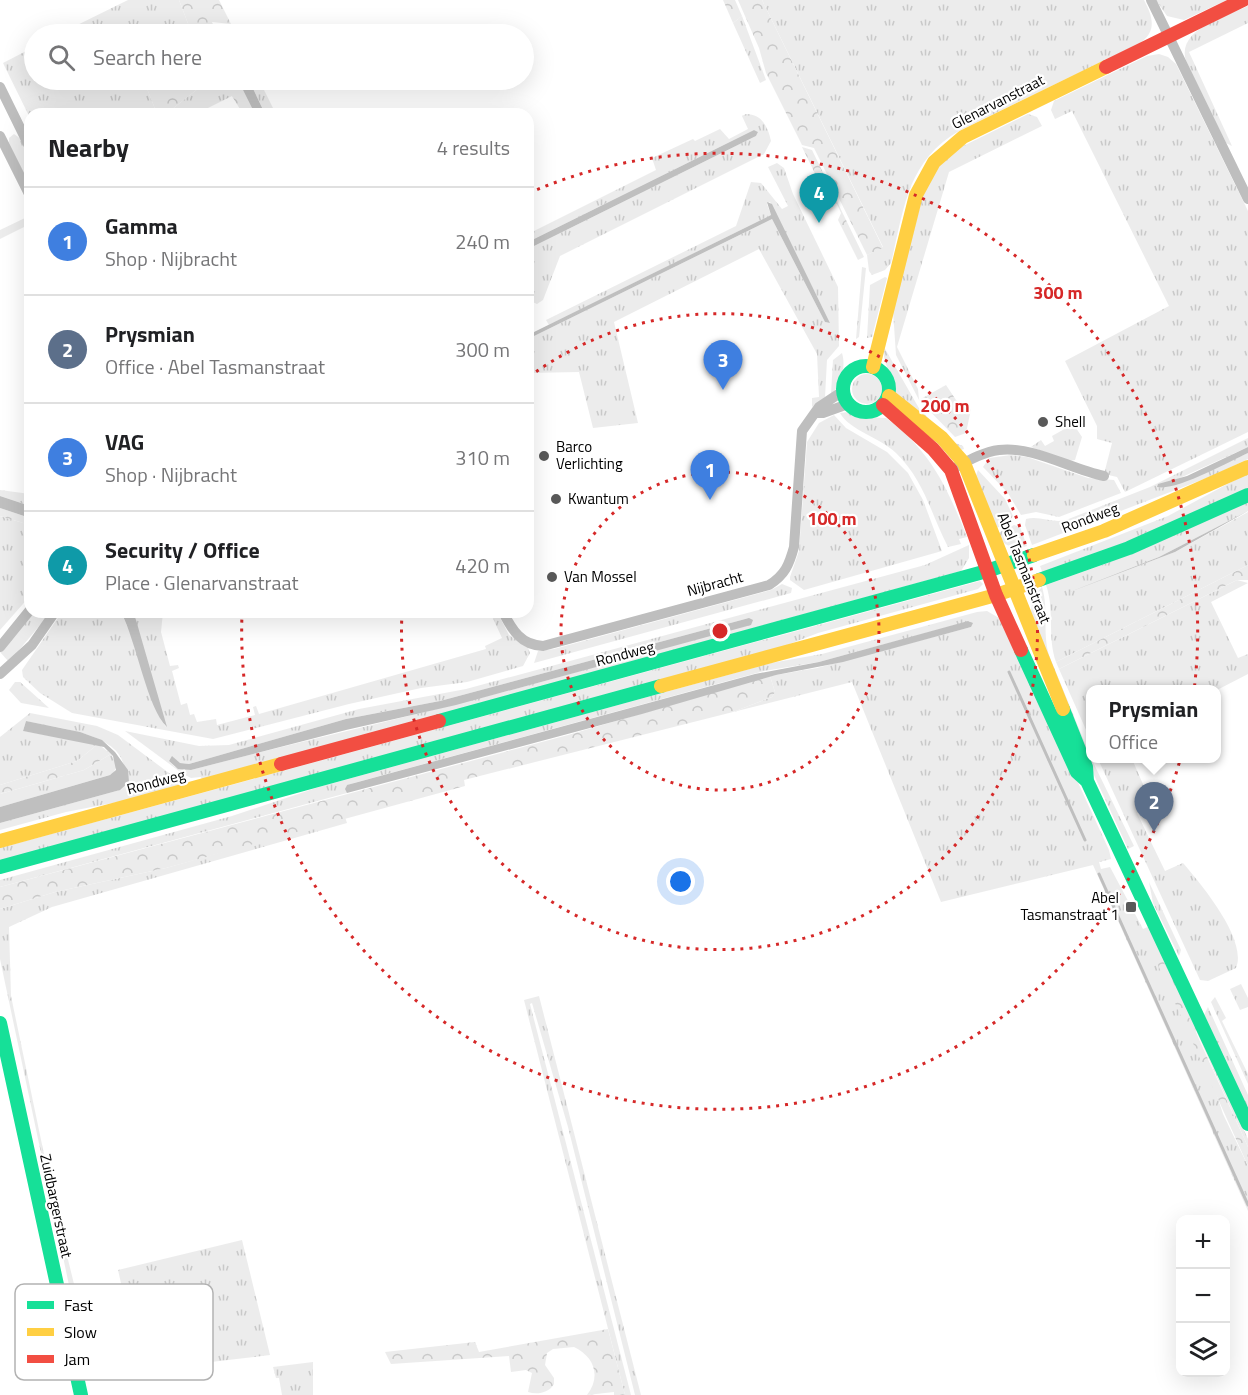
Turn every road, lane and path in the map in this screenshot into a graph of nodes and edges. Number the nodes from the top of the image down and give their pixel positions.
1 (1151, 0) edge
2 (1243, 0) edge
3 (1169, 37) junction
4 (0, 87) edge
5 (0, 136) edge
6 (24, 136) edge
7 (24, 184) edge
8 (1248, 199) edge
9 (873, 367) junction
10 (846, 397) junction
11 (886, 400) junction
12 (964, 463) junction
13 (1248, 467) edge
14 (951, 470) junction
15 (1104, 476) dead end
16 (1248, 495) edge
17 (1004, 566) junction
18 (987, 571) junction
19 (1013, 589) junction
20 (996, 595) junction
21 (24, 617) edge
22 (51, 618) edge
23 (506, 618) edge
24 (0, 647) edge
25 (0, 674) edge
26 (1087, 781) junction
27 (0, 841) edge
28 (0, 867) edge
29 (0, 1023) edge
30 (1248, 1124) edge
31 (57, 1284) edge
32 (78, 1380) edge
33 (81, 1395) edge

1 - 3 street
2 - 3 main road, Glenarvanstraat
3 - 8 street
3 - 9 main road, Glenarvanstraat
4 - 6 street
5 - 7 street
9 - 10 main road
9 - 11 main road
10 - 11 main road
10 - 23 street, Nijbracht
11 - 12 main road, Abel Tasmanstraat
11 - 14 main road, Abel Tasmanstraat
12 - 14 street
12 - 15 street
12 - 17 main road, Abel Tasmanstraat
13 - 17 main road, Rondweg
14 - 18 main road, Abel Tasmanstraat
16 - 19 main road
17 - 18 main road, Rondweg
17 - 19 main road, Abel Tasmanstraat
18 - 20 main road, Abel Tasmanstraat
18 - 27 main road, Rondweg
19 - 20 main road
19 - 26 main road, Abel Tasmanstraat
20 - 26 main road, Abel Tasmanstraat
20 - 28 main road
21 - 24 street
22 - 25 street
26 - 30 main road, Abel Tasmanstraat
29 - 31 main road, Zuidbargerstraat
32 - 33 main road, Zuidbargerstraat

